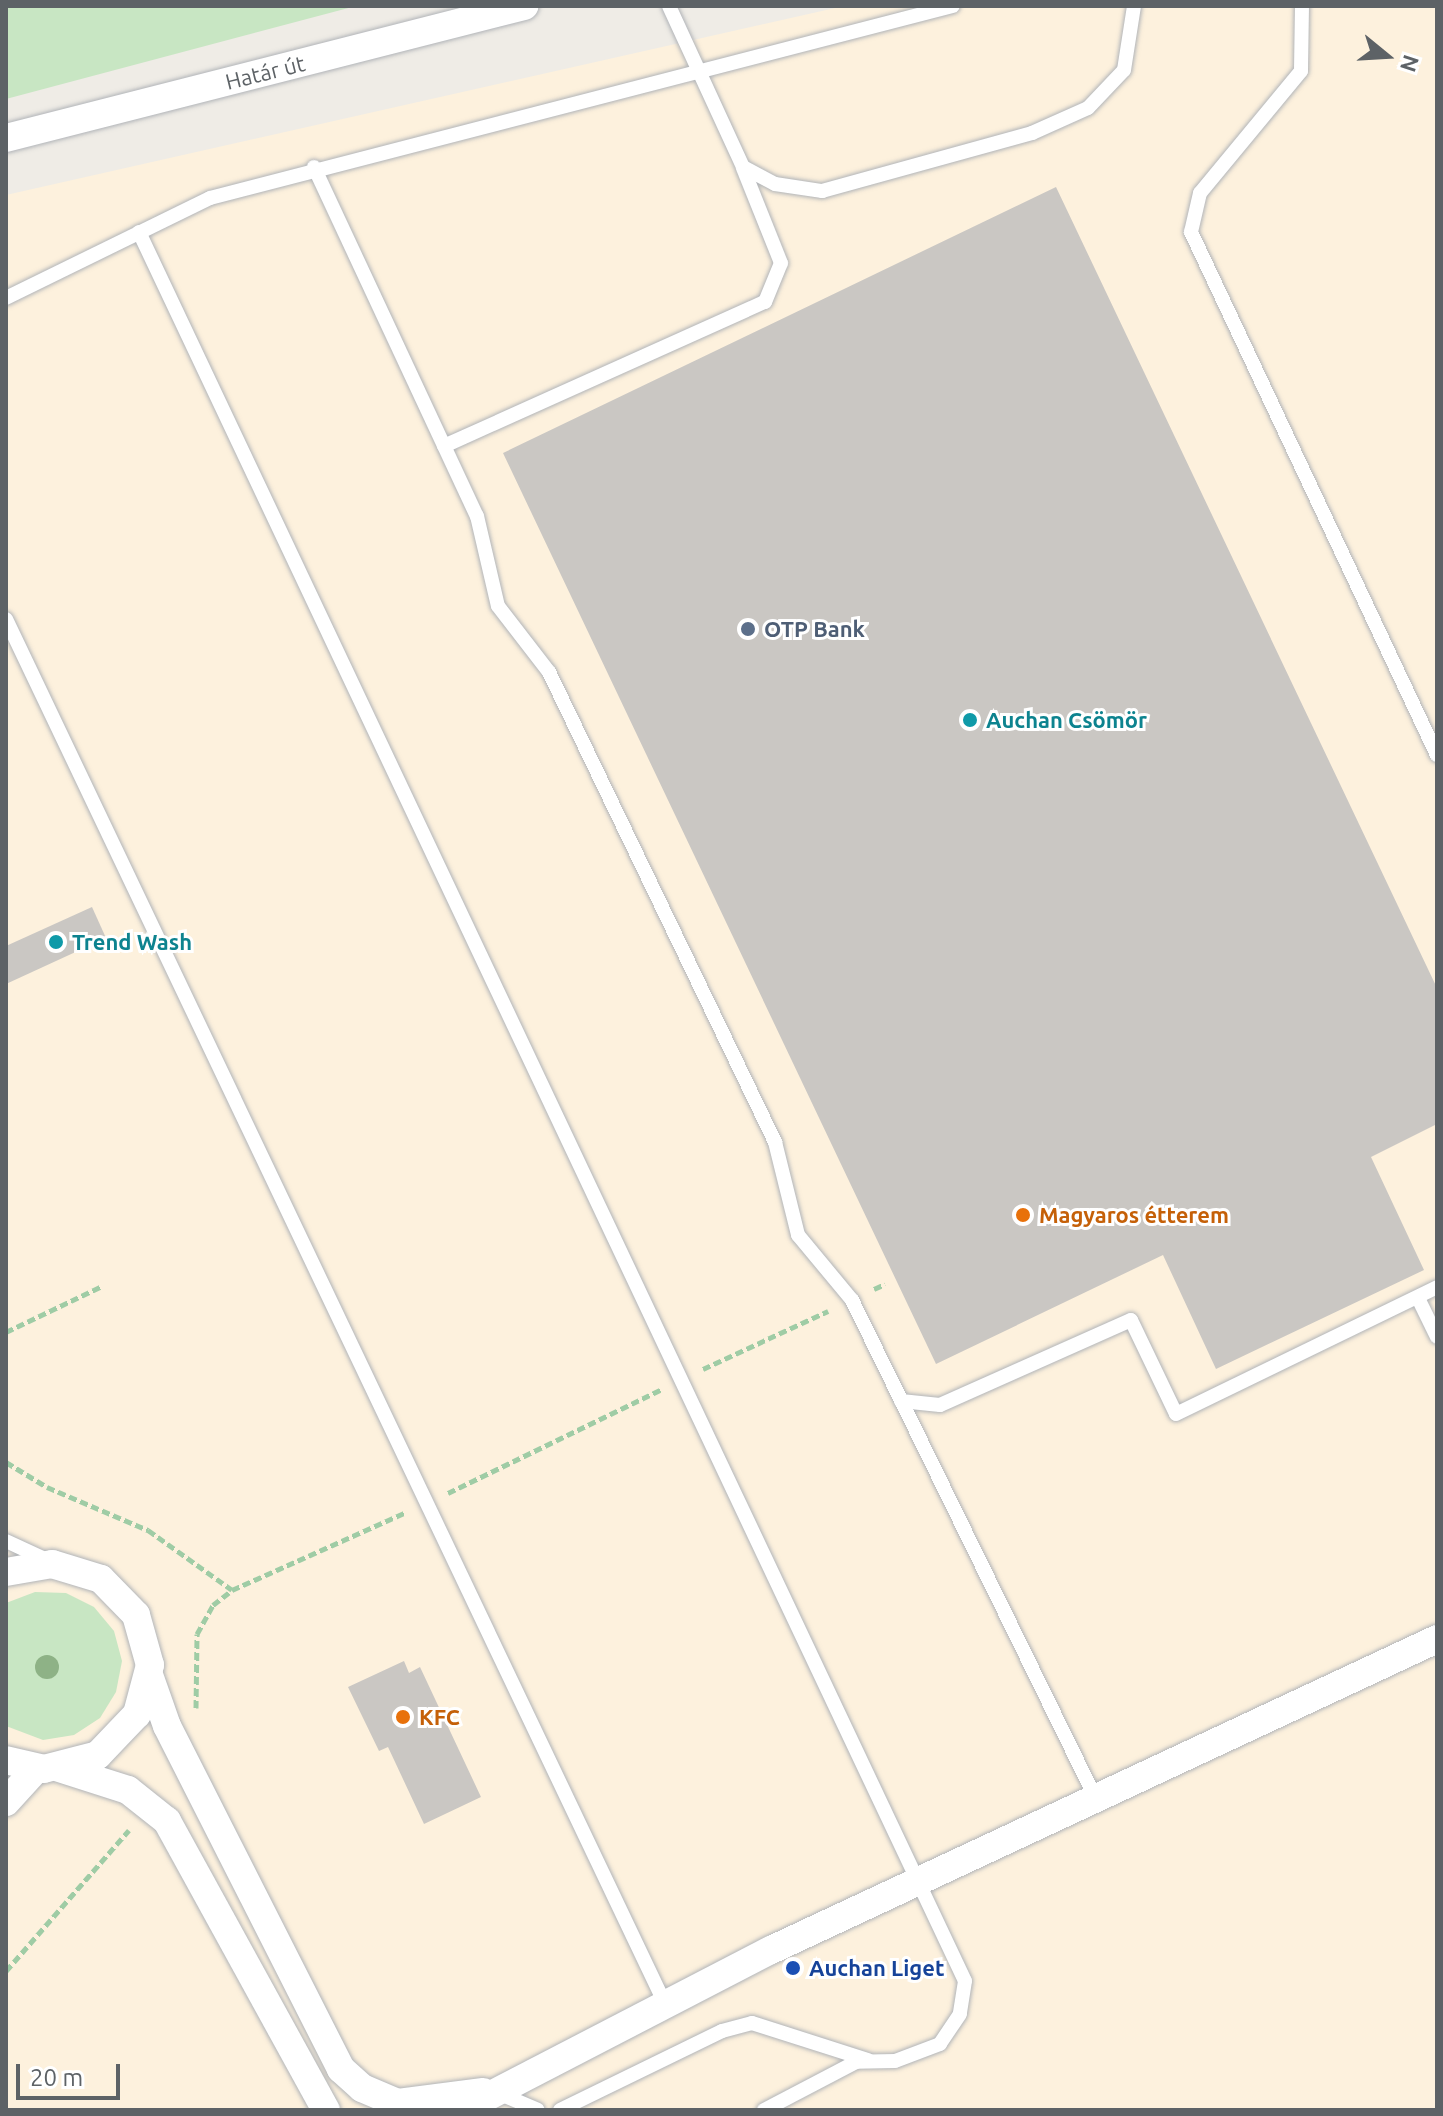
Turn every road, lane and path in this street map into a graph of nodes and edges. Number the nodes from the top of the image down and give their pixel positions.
1 (524, 6) edge
2 (669, 6) edge
3 (953, 6) edge
4 (1134, 6) edge
5 (1302, 6) edge
6 (698, 70) junction
7 (6, 138) edge
8 (314, 167) junction
9 (743, 167) junction
10 (139, 232) junction
11 (6, 298) edge
12 (444, 446) junction
13 (6, 619) edge
14 (1437, 755) edge
15 (885, 1284) dead end
16 (102, 1286) dead end
17 (1437, 1287) edge
18 (1418, 1298) junction
19 (852, 1300) junction
20 (6, 1332) edge
21 (1437, 1337) edge
22 (681, 1380) junction
23 (901, 1401) junction
24 (6, 1462) edge
25 (426, 1503) junction
26 (6, 1541) edge
27 (72, 1567) junction
28 (6, 1572) edge
29 (232, 1590) junction
30 (1437, 1639) edge
31 (149, 1675) junction
32 (196, 1716) dead end
33 (6, 1760) edge
34 (48, 1768) junction
35 (1096, 1799) junction
36 (6, 1802) edge
37 (153, 1805) junction
38 (918, 1882) junction
39 (6, 1971) edge
40 (665, 2004) junction
41 (868, 2060) junction
42 (492, 2091) junction
43 (326, 2110) edge
44 (462, 2110) edge
45 (538, 2110) edge
46 (560, 2110) edge
47 (764, 2110) edge

1 - 7 street, Határ út
2 - 6 lane
3 - 6 lane
4 - 9 lane
5 - 14 lane
6 - 8 lane
6 - 9 lane
8 - 10 lane
8 - 12 lane
9 - 12 lane
10 - 11 lane
10 - 22 lane
12 - 19 lane
13 - 25 lane
15 - 19 path
16 - 20 path
17 - 18 lane
18 - 21 lane
18 - 23 lane
19 - 22 path
19 - 23 lane
22 - 25 path
22 - 38 lane
23 - 35 lane
24 - 29 path
25 - 29 path
25 - 40 lane
26 - 27 lane
27 - 28 street
27 - 31 street
29 - 32 path
30 - 35 street
31 - 34 street
31 - 42 street
33 - 34 street
34 - 36 street
34 - 37 street
35 - 38 street
37 - 39 path
37 - 43 street
38 - 40 street
38 - 41 lane
40 - 42 street
41 - 46 lane
41 - 47 lane
42 - 44 street
42 - 45 lane

